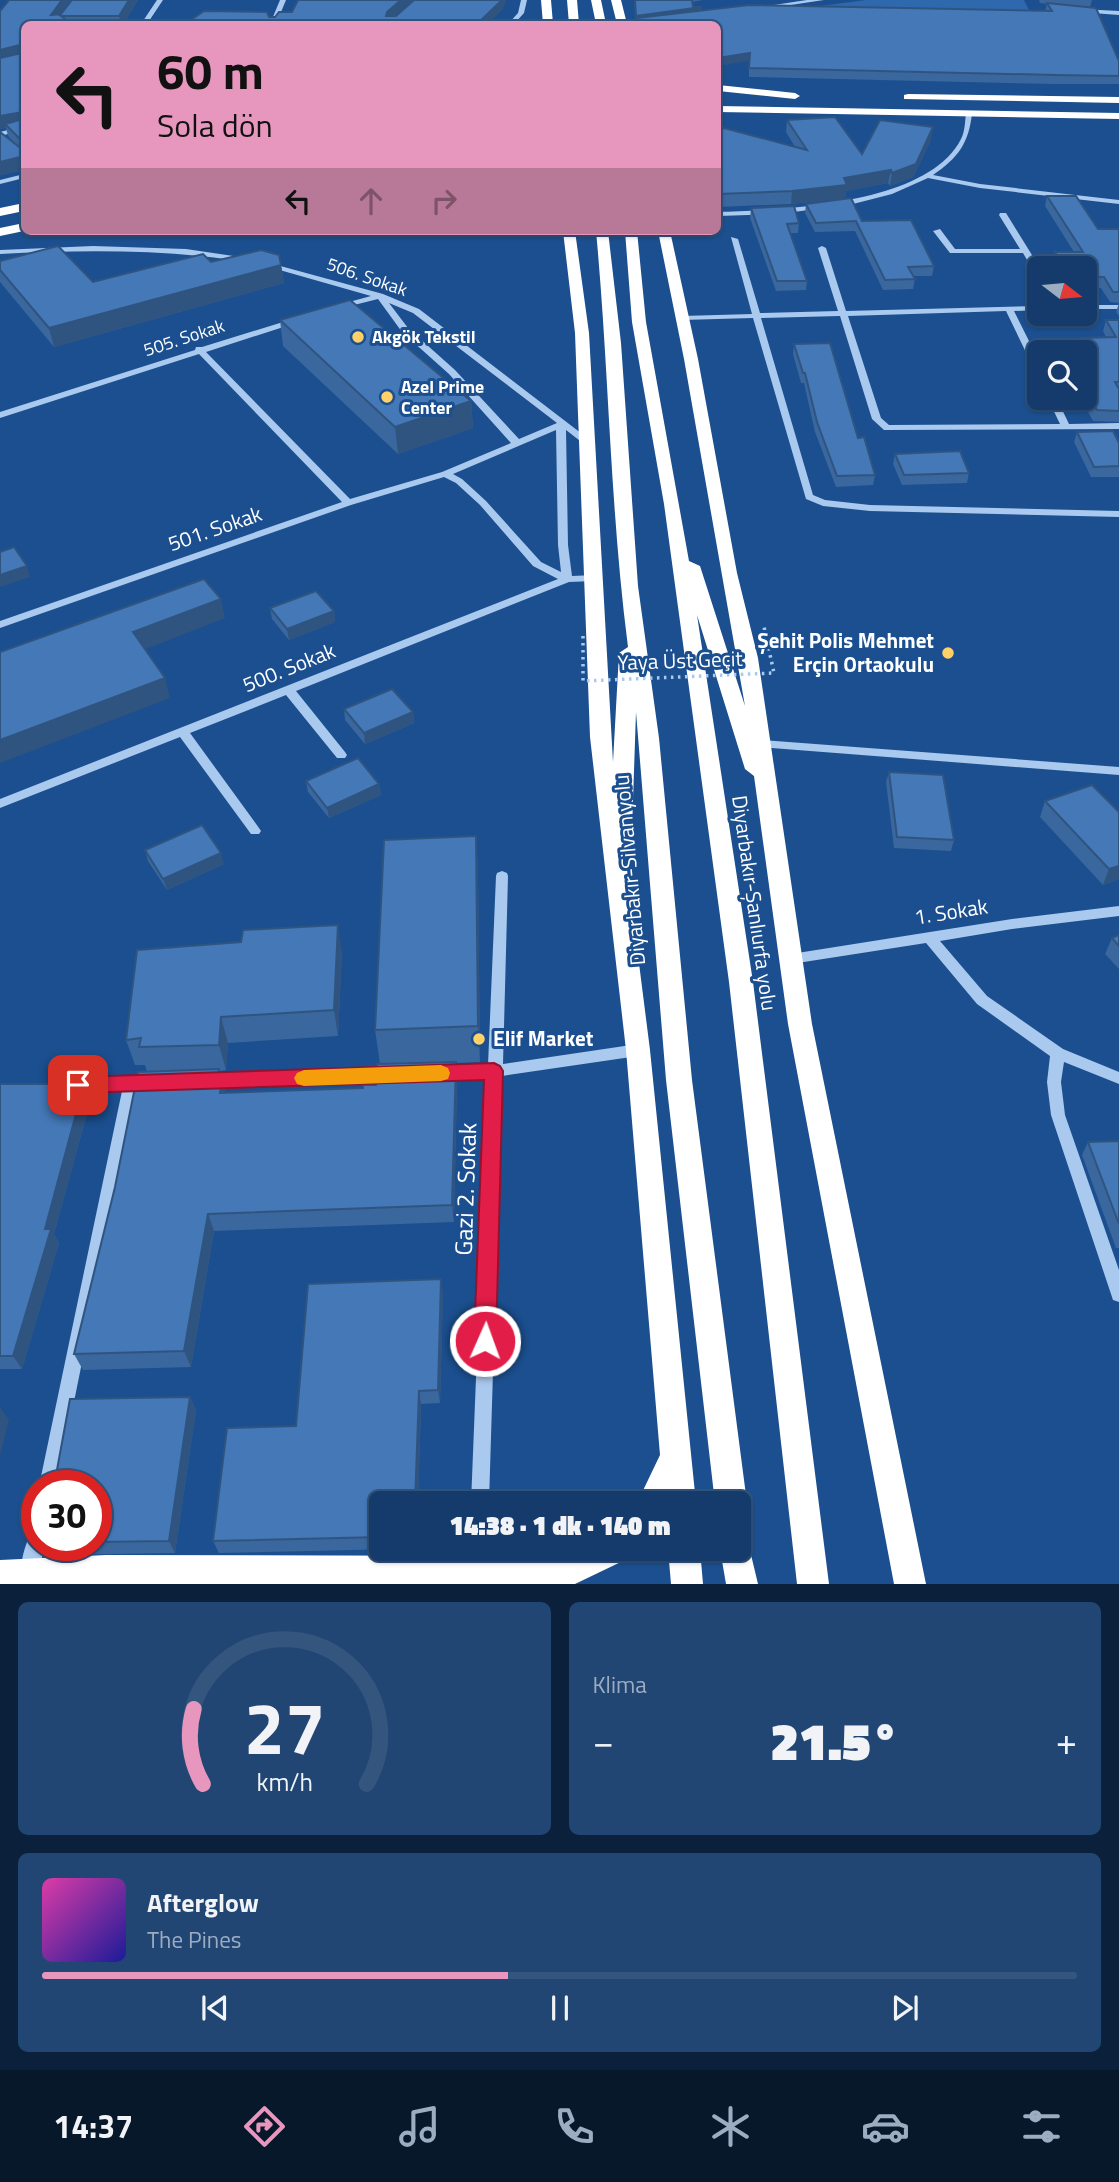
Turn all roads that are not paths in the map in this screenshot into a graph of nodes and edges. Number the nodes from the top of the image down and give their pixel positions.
1 (160, 0) edge
2 (283, 0) edge
3 (524, 0) edge
4 (546, 0) edge
5 (572, 0) edge
6 (596, 0) edge
7 (616, 0) edge
8 (789, 0) edge
9 (821, 0) edge
10 (1114, 0) edge
11 (798, 3) junction
12 (757, 8) edge
13 (1068, 11) edge
14 (1119, 12) edge
15 (146, 21) edge
16 (274, 21) edge
17 (514, 21) edge
18 (548, 21) edge
19 (574, 21) edge
20 (600, 21) edge
21 (621, 21) edge
22 (721, 88) edge
23 (721, 95) edge
24 (801, 96) junction
25 (898, 97) dead end
26 (1119, 100) edge
27 (814, 103) junction
28 (721, 109) edge
29 (969, 113) junction
30 (1119, 116) edge
31 (721, 123) edge
32 (21, 129) edge
33 (0, 135) edge
34 (8, 144) edge
35 (928, 176) junction
36 (21, 177) edge
37 (0, 182) edge
38 (1119, 202) edge
39 (21, 208) edge
40 (0, 212) edge
41 (721, 214) edge
42 (1003, 215) dead end
43 (21, 227) edge
44 (937, 231) dead end
45 (0, 232) edge
46 (570, 235) edge
47 (602, 235) edge
48 (631, 235) edge
49 (665, 235) edge
50 (734, 239) dead end
51 (822, 248) dead end
52 (1025, 251) junction
53 (0, 252) edge
54 (1028, 256) edge
55 (380, 296) junction
56 (1097, 307) edge
57 (1119, 307) edge
58 (1027, 308) edge
59 (1009, 309) junction
60 (328, 311) edge
61 (845, 312) junction
62 (758, 315) junction
63 (302, 318) edge
64 (682, 318) junction
65 (1027, 346) edge
66 (199, 349) junction
67 (1058, 410) edge
68 (0, 415) edge
69 (561, 425) junction
70 (1119, 426) edge
71 (1066, 427) junction
72 (587, 442) junction
73 (517, 443) junction
74 (445, 474) junction
75 (348, 503) junction
76 (672, 504) junction
77 (1119, 514) edge
78 (594, 578) junction
79 (567, 579) junction
80 (629, 586) junction
81 (0, 625) edge
82 (289, 689) junction
83 (182, 731) junction
84 (762, 744) junction
85 (341, 755) dead end
86 (1119, 771) edge
87 (0, 804) edge
88 (773, 828) junction
89 (255, 831) dead end
90 (502, 876) dead end
91 (618, 888) junction
92 (1119, 911) edge
93 (929, 937) junction
94 (791, 959) junction
95 (638, 1050) junction
96 (1058, 1052) junction
97 (494, 1071) junction
98 (1119, 1078) edge
99 (131, 1085) junction
100 (52, 1086) edge
101 (1119, 1294) edge
102 (676, 1456) junction
103 (51, 1470) edge
104 (480, 1491) edge
105 (659, 1491) edge
106 (679, 1491) edge
107 (730, 1491) edge
108 (417, 1561) edge
109 (487, 1561) edge
110 (589, 1561) edge
111 (685, 1561) edge
112 (738, 1561) edge
113 (15, 1575) edge
114 (687, 1584) edge
115 (742, 1584) edge
116 (813, 1584) edge
117 (910, 1584) edge

1 - 15 street
2 - 16 street
3 - 17 street
4 - 18 highway
5 - 19 highway
6 - 20 highway
7 - 21 highway
8 - 11 street
9 - 11 street
10 - 14 street
11 - 12 street
13 - 14 street
22 - 24 highway
23 - 24 highway
24 - 27 highway
25 - 26 highway
27 - 28 highway
27 - 29 highway
27 - 31 highway
29 - 30 highway
29 - 35 street
32 - 33 street
33 - 34 street
35 - 38 street
35 - 41 street
36 - 37 street
39 - 40 highway
42 - 52 street
43 - 45 highway
44 - 52 street
46 - 72 highway
47 - 80 highway, Diyarbakır-Silvan yolu
48 - 76 highway, Diyarbakır-Şanlıurfa yolu
49 - 64 highway
50 - 62 street
51 - 61 street
52 - 54 street
53 - 55 street, 506. Sokak
55 - 60 street
55 - 69 street, 506. Sokak
55 - 73 street
56 - 57 street
58 - 59 street
59 - 61 street
59 - 65 street
61 - 62 street
61 - 71 street
62 - 64 street
62 - 77 street
63 - 66 street, 505. Sokak
64 - 84 highway
66 - 68 street, 505. Sokak
66 - 75 street
67 - 71 street
69 - 72 street, 506. Sokak
69 - 73 street, 501. Sokak
69 - 79 street
70 - 71 street
72 - 78 highway
73 - 74 street, 501. Sokak
74 - 75 street, 501. Sokak
74 - 79 street
75 - 81 street, 501. Sokak
76 - 88 highway
76 - 116 highway, Diyarbakır-Şanlıurfa yolu
78 - 79 street, 500. Sokak
78 - 91 highway
79 - 82 street, 500. Sokak
80 - 91 highway
80 - 107 highway, Diyarbakır-Silvan yolu
82 - 83 street, 500. Sokak
82 - 85 street
83 - 87 street, 500. Sokak
83 - 89 street
84 - 86 street
84 - 88 highway
88 - 94 highway
90 - 97 street, Gazi 2. Sokak
91 - 95 highway
92 - 93 street, 1. Sokak
93 - 94 street, 1. Sokak
93 - 96 street
94 - 117 highway
95 - 97 street
95 - 102 highway
96 - 98 street
96 - 101 street
97 - 99 street
97 - 104 street, Gazi 2. Sokak
99 - 100 street
99 - 103 street
102 - 105 highway
102 - 106 highway
108 - 113 highway
109 - 110 highway
111 - 114 highway
112 - 115 highway

